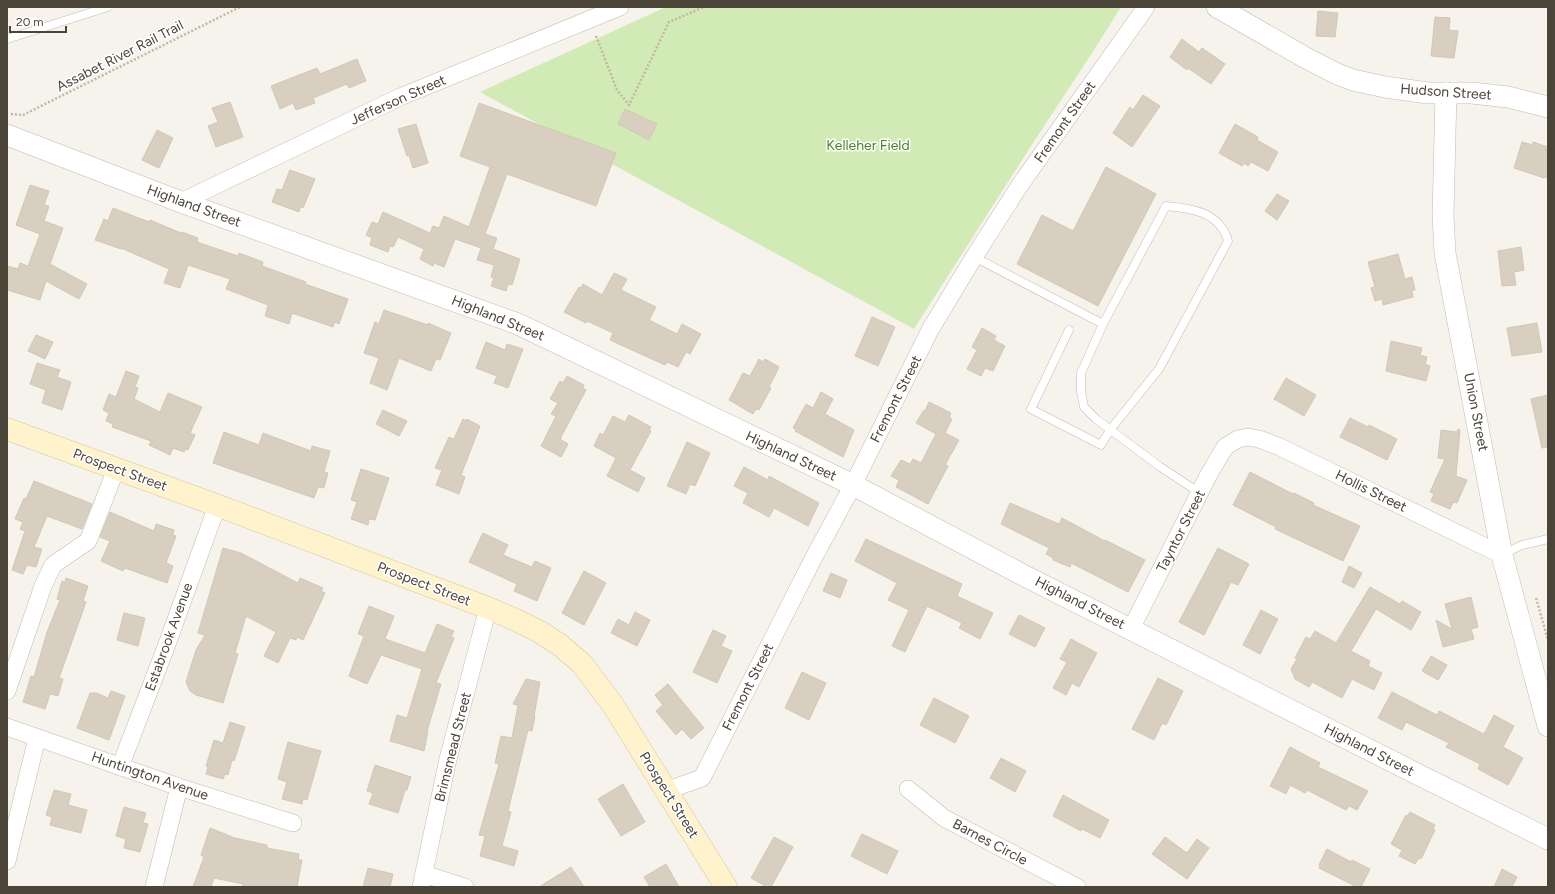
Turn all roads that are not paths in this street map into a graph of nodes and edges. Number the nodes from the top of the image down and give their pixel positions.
1 (108, 7) edge
2 (620, 7) edge
3 (1146, 7) edge
4 (1217, 7) edge
5 (593, 15) edge
6 (7, 39) edge
7 (1446, 93) junction
8 (1548, 106) edge
9 (7, 135) edge
10 (181, 202) junction
11 (974, 257) junction
12 (1103, 324) junction
13 (1069, 330) dead end
14 (7, 429) edge
15 (1110, 430) junction
16 (1238, 438) joint
17 (116, 469) junction
18 (853, 485) junction
19 (1200, 493) junction
20 (217, 506) junction
21 (1548, 539) edge
22 (1502, 555) junction
23 (488, 608) junction
24 (1131, 629) junction
25 (7, 691) edge
26 (1548, 726) edge
27 (7, 727) edge
28 (37, 738) junction
29 (120, 767) junction
30 (179, 787) junction
31 (908, 789) dead end
32 (665, 790) junction
33 (293, 823) dead end
34 (1548, 839) edge
35 (7, 861) edge
36 (422, 880) edge
37 (154, 887) edge
38 (465, 887) edge
39 (726, 887) edge
40 (1077, 887) edge

1 - 6 lane
2 - 5 street, Jefferson Street
3 - 11 street, Fremont Street
4 - 7 street, Hudson Street
5 - 10 street, Jefferson Street
7 - 8 street, Hudson Street
7 - 22 street, Union Street
9 - 10 street, Highland Street
10 - 18 street, Highland Street
11 - 12 lane
11 - 18 street, Fremont Street
12 - 15 lane
12 - 15 lane
13 - 15 lane
14 - 17 main road, Prospect Street
15 - 19 lane
16 - 19 street, Tayntor Street
16 - 22 street, Hollis Street
17 - 20 main road, Prospect Street
17 - 25 street
18 - 24 street, Highland Street
18 - 32 street, Fremont Street
19 - 24 street, Tayntor Street
20 - 23 main road, Prospect Street
20 - 29 street, Estabrook Avenue
21 - 22 lane
22 - 26 street, Union Street
23 - 32 main road, Prospect Street
23 - 36 street, Brimsmead Street
24 - 34 street, Highland Street
27 - 28 street, Huntington Avenue
28 - 29 street, Huntington Avenue
28 - 35 street
29 - 30 street, Huntington Avenue
30 - 33 street, Huntington Avenue
30 - 37 street
31 - 40 street, Barnes Circle
32 - 39 main road, Prospect Street
36 - 38 street

